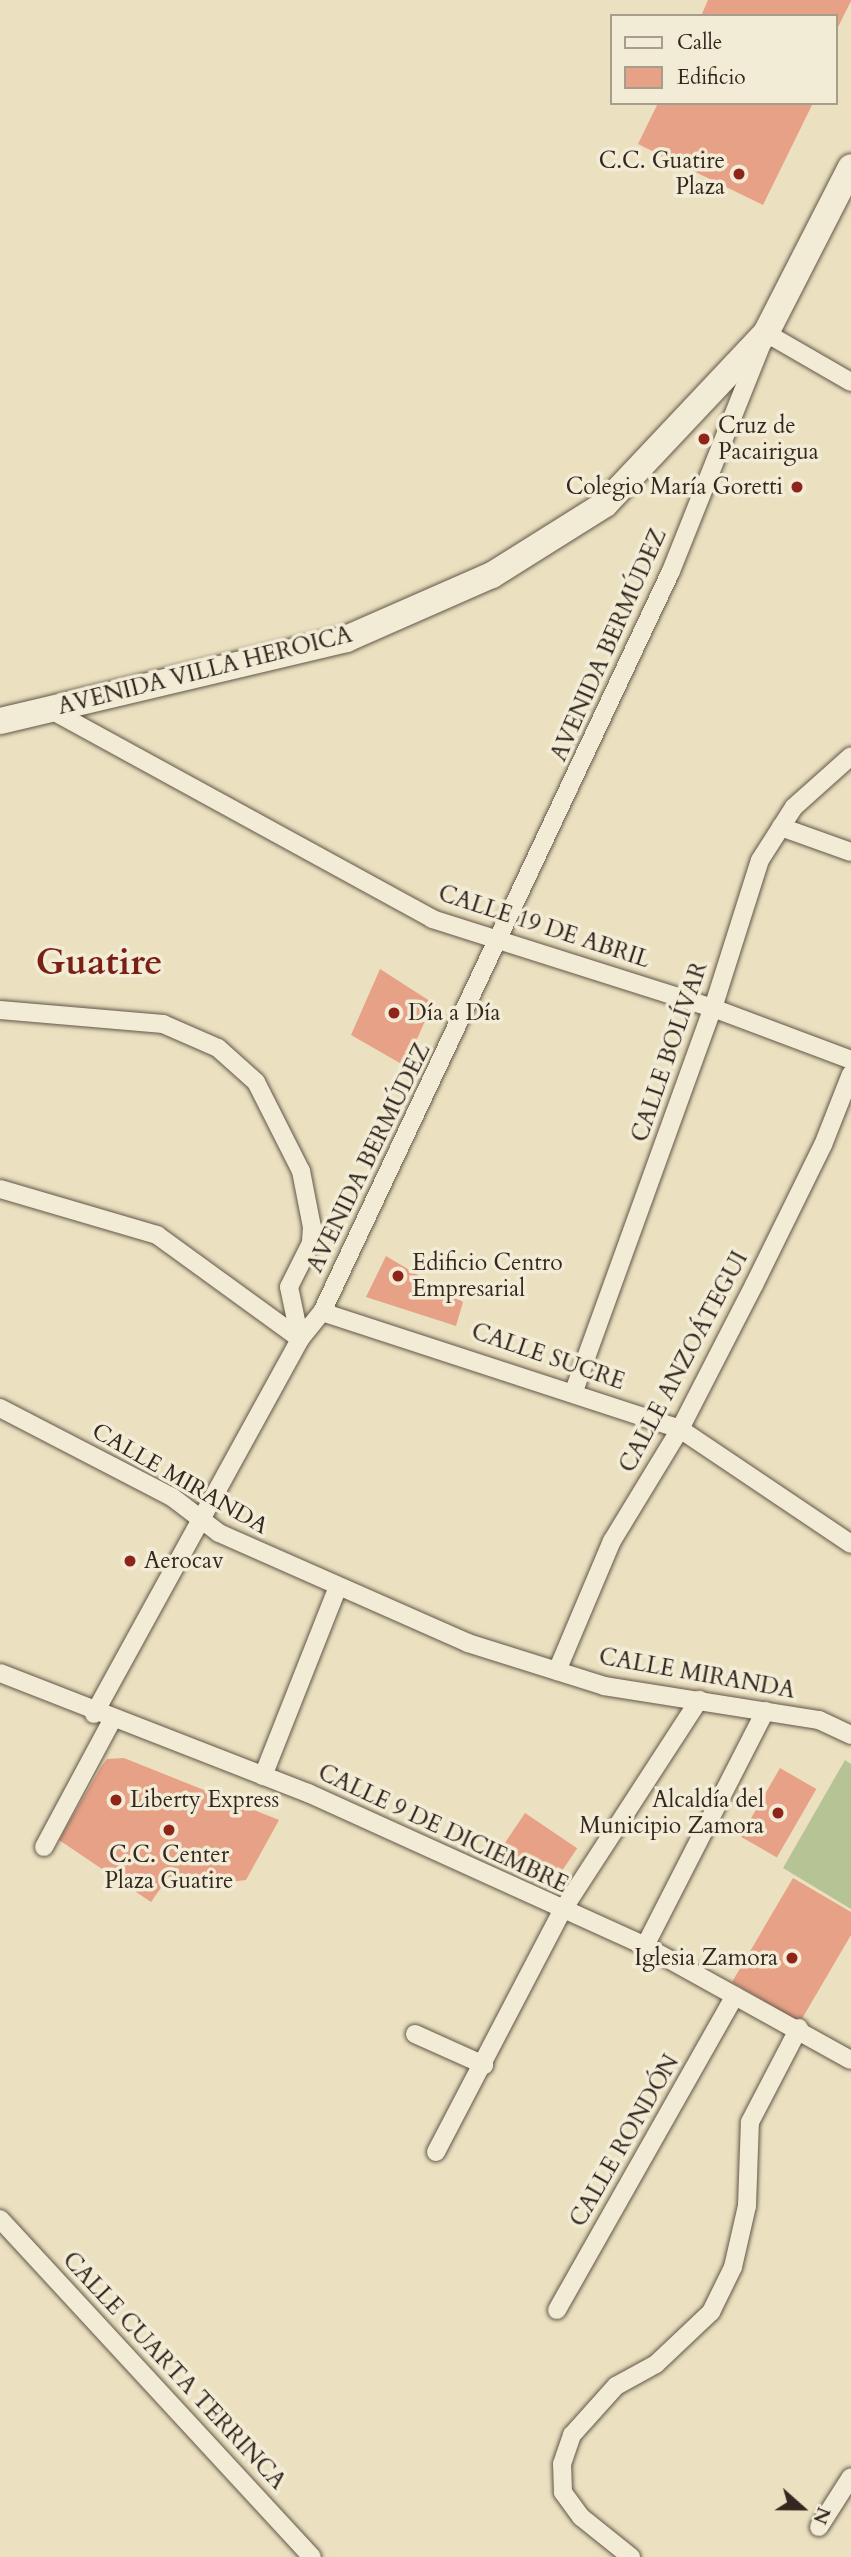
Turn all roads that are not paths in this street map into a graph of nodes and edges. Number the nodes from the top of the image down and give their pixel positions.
1 (851, 167) edge
2 (766, 333) junction
3 (851, 382) edge
4 (51, 710) junction
5 (0, 721) edge
6 (851, 756) edge
7 (781, 827) junction
8 (851, 852) edge
9 (499, 943) junction
10 (713, 1007) junction
11 (0, 1010) edge
12 (851, 1060) edge
13 (851, 1074) edge
14 (0, 1189) edge
15 (322, 1312) junction
16 (300, 1339) junction
17 (574, 1391) junction
18 (0, 1408) edge
19 (680, 1429) junction
20 (201, 1520) junction
21 (851, 1544) edge
22 (338, 1587) junction
23 (557, 1671) junction
24 (0, 1673) edge
25 (699, 1700) junction
26 (765, 1711) junction
27 (94, 1714) junction
28 (112, 1720) junction
29 (851, 1735) edge
30 (263, 1776) junction
31 (44, 1847) dead end
32 (562, 1911) junction
33 (645, 1946) junction
34 (735, 1996) junction
35 (799, 2028) junction
36 (415, 2034) dead end
37 (851, 2060) edge
38 (484, 2065) junction
39 (436, 2152) dead end
40 (0, 2219) edge
41 (557, 2310) dead end
42 (851, 2477) edge
43 (819, 2527) dead end
44 (313, 2557) edge
45 (631, 2557) edge

1 - 2 main road, AVENIDA VILLA HEROICA
2 - 3 street
2 - 4 main road, AVENIDA VILLA HEROICA
2 - 9 street, AVENIDA BERMÚDEZ
4 - 5 main road, AVENIDA VILLA HEROICA
4 - 9 street, CALLE 19 DE ABRIL
6 - 7 street, CALLE BOLÍVAR
7 - 8 street
7 - 10 street, CALLE BOLÍVAR
9 - 10 street, CALLE 19 DE ABRIL
9 - 15 street, AVENIDA BERMÚDEZ
10 - 12 street, CALLE 19 DE ABRIL
10 - 17 street, CALLE BOLÍVAR
11 - 16 street
13 - 19 street, CALLE ANZOÁTEGUI
14 - 16 street
15 - 16 street, AVENIDA BERMÚDEZ
15 - 17 street, CALLE SUCRE
16 - 20 street, AVENIDA BERMÚDEZ
17 - 19 street, CALLE SUCRE
18 - 20 street, CALLE MIRANDA
19 - 21 street, CALLE SUCRE
19 - 23 street, CALLE ANZOÁTEGUI
20 - 22 street, CALLE MIRANDA
20 - 27 street, AVENIDA BERMÚDEZ
22 - 23 street, CALLE MIRANDA
22 - 30 street
23 - 25 street, CALLE MIRANDA
24 - 27 street, CALLE 9 DE DICIEMBRE
25 - 26 street, CALLE MIRANDA
25 - 32 street
26 - 29 street, CALLE MIRANDA
26 - 33 street
27 - 28 street, CALLE 9 DE DICIEMBRE
28 - 30 street, CALLE 9 DE DICIEMBRE
28 - 31 street
30 - 32 street, CALLE 9 DE DICIEMBRE
32 - 33 street, CALLE 9 DE DICIEMBRE
32 - 38 street
33 - 34 street, CALLE 9 DE DICIEMBRE
34 - 35 street, CALLE 9 DE DICIEMBRE
34 - 41 street, CALLE RONDÓN
35 - 37 street, CALLE 9 DE DICIEMBRE
35 - 45 street
36 - 38 street
38 - 39 street
40 - 44 street, CALLE CUARTA TERRINCA
42 - 43 street

